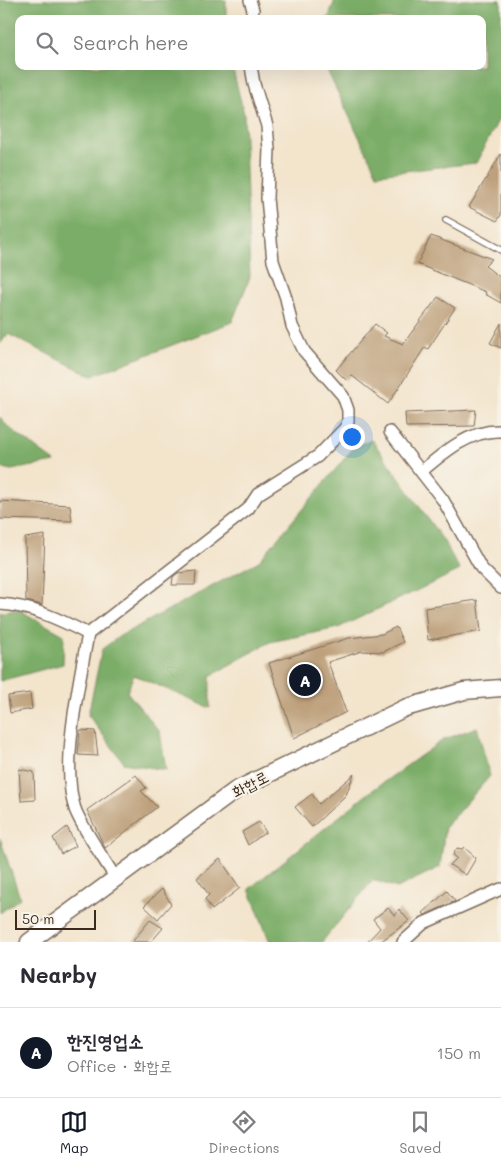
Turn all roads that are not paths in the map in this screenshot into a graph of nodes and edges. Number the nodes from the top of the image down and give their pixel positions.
1 (250, 0) edge
2 (252, 15) edge
3 (252, 70) edge
4 (446, 220) dead end
5 (501, 250) edge
6 (501, 431) edge
7 (390, 432) dead end
8 (422, 471) junction
9 (501, 588) edge
10 (0, 604) edge
11 (88, 634) junction
12 (501, 688) edge
13 (116, 879) junction
14 (501, 888) edge
15 (29, 942) edge
16 (403, 942) edge

1 - 2 street
3 - 11 street
4 - 5 lane
6 - 8 street
7 - 8 street
8 - 9 street
10 - 11 street
11 - 13 street
12 - 13 main road, 화합로
13 - 15 main road, 화합로
14 - 16 street

